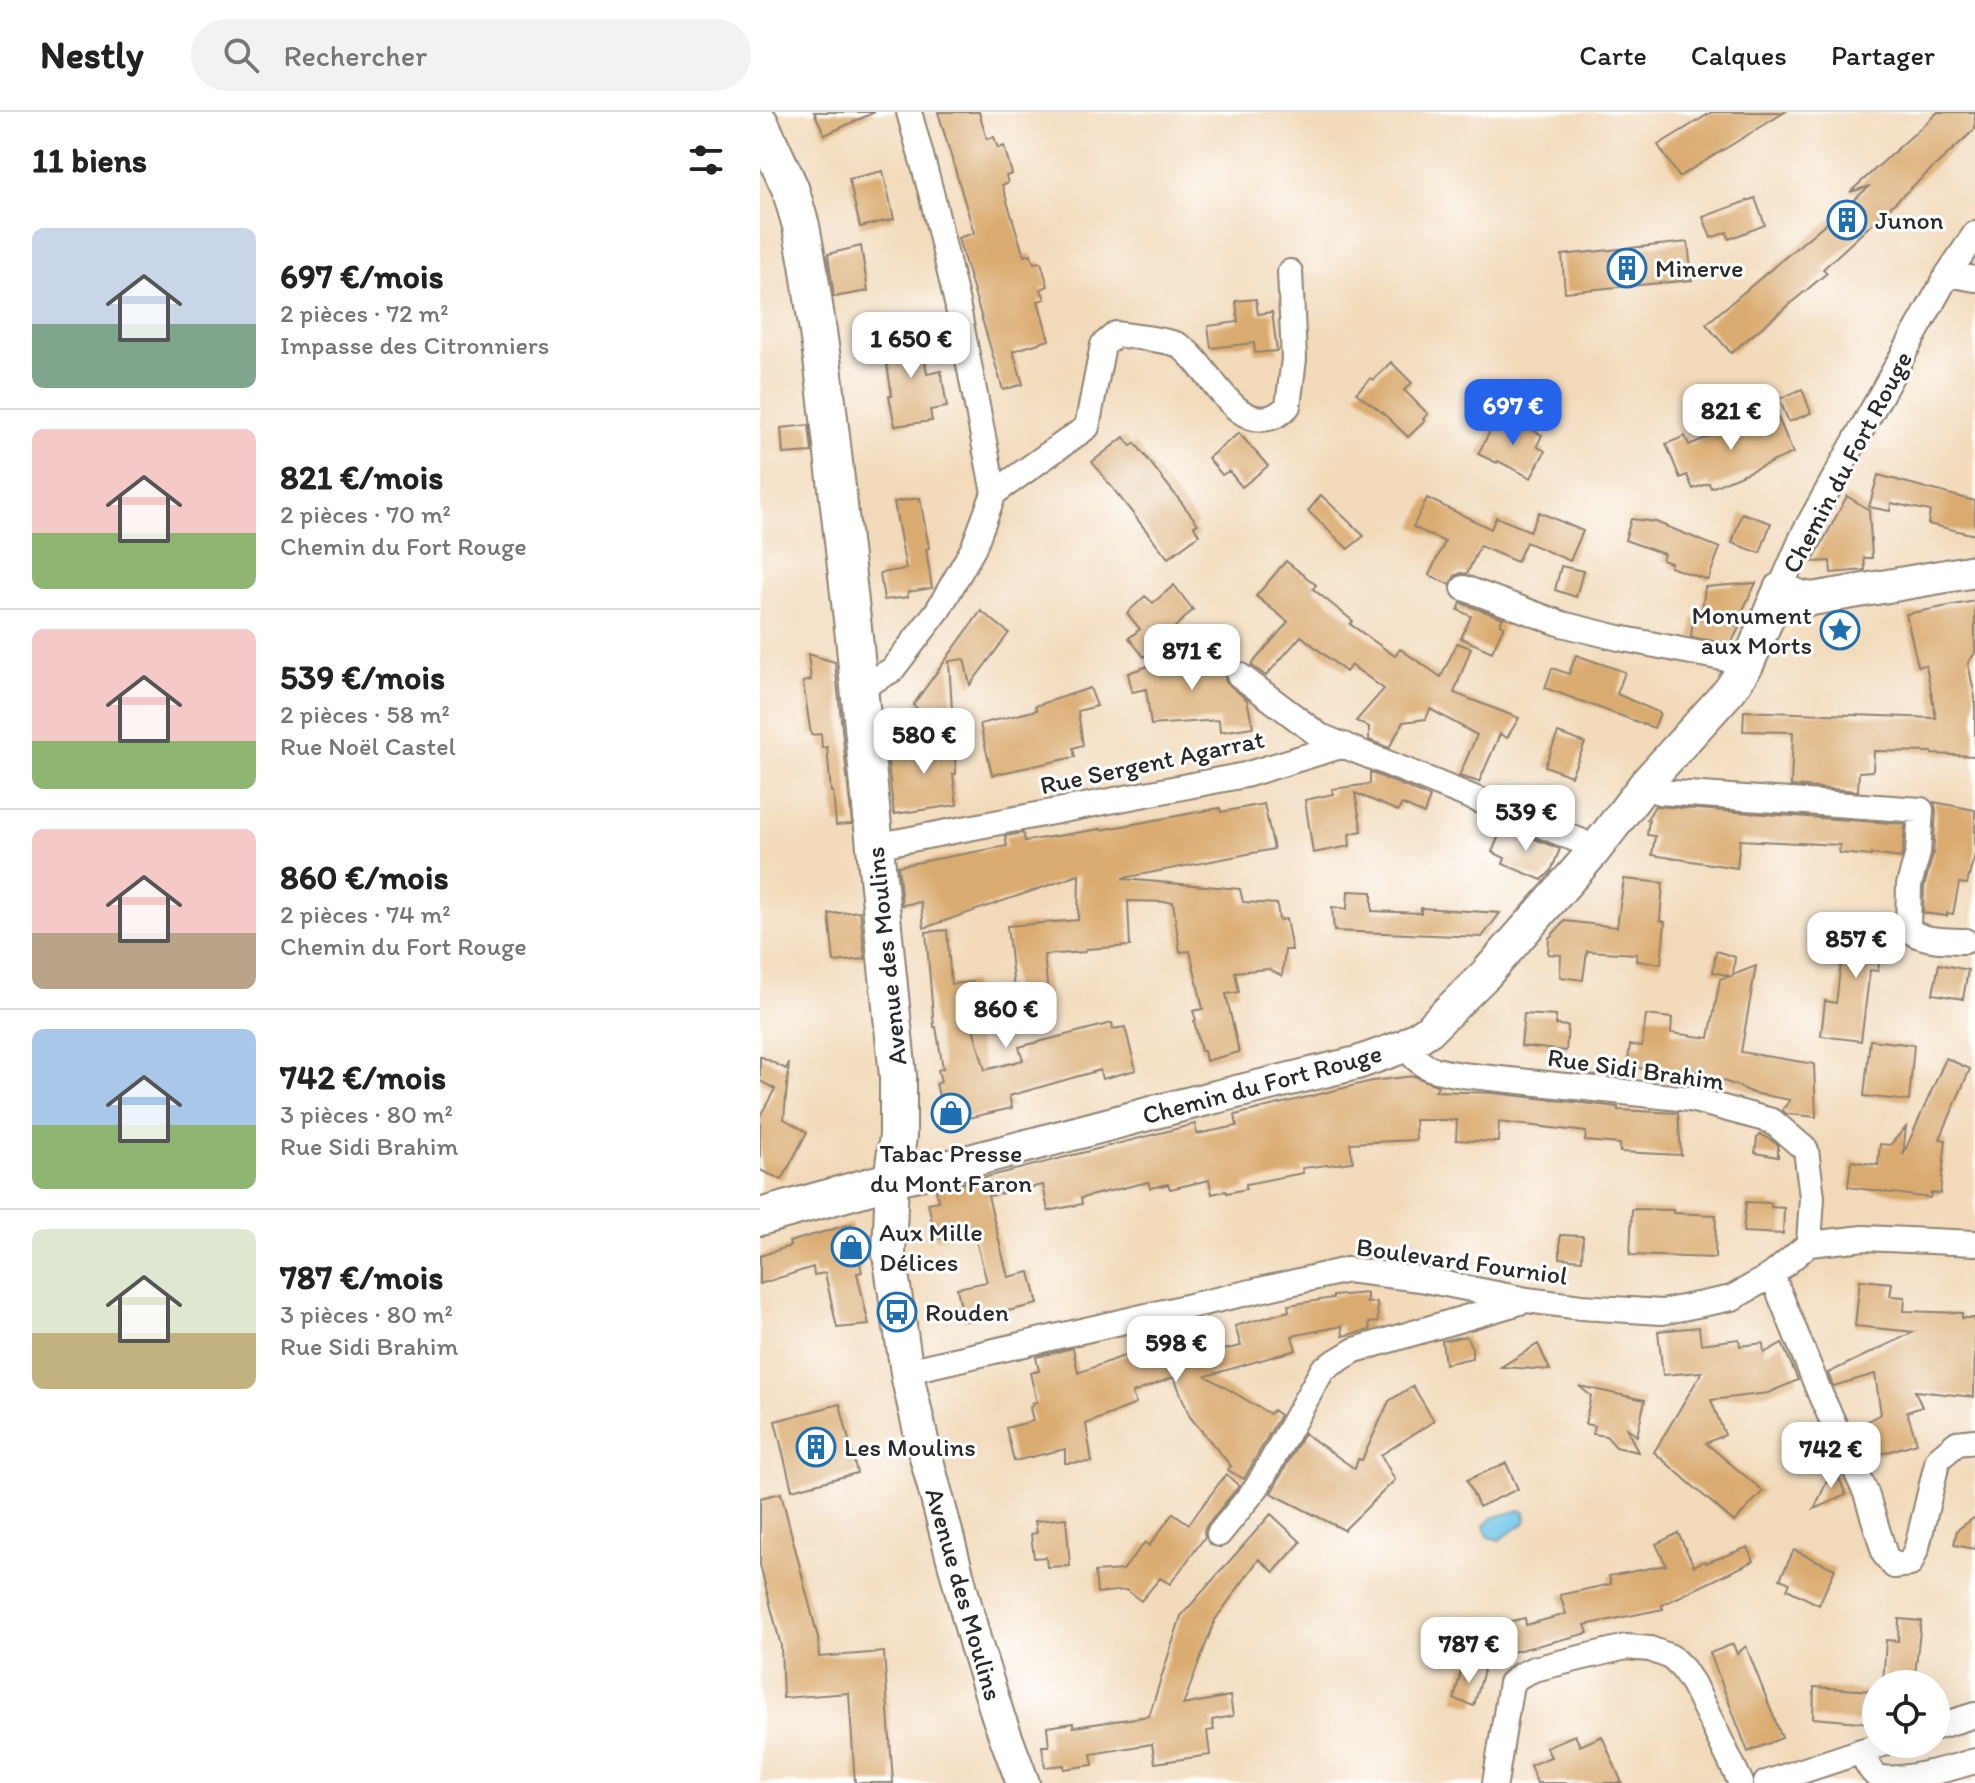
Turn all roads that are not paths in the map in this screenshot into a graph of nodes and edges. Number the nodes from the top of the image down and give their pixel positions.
1 (909, 112) edge
2 (764, 143) edge
3 (1975, 234) edge
4 (1290, 272) dead end
5 (1948, 274) junction
6 (1975, 279) edge
7 (994, 493) junction
8 (1975, 571) edge
9 (1464, 588) dead end
10 (1780, 589) junction
11 (1748, 663) junction
12 (1239, 675) dead end
13 (860, 688) junction
14 (1344, 745) junction
15 (1646, 783) junction
16 (875, 846) junction
17 (1594, 851) junction
18 (1965, 941) dead end
19 (1405, 1046) junction
20 (892, 1180) junction
21 (760, 1217) edge
22 (1975, 1243) edge
23 (1809, 1244) junction
24 (1772, 1275) junction
25 (1527, 1300) junction
26 (907, 1371) junction
27 (1975, 1441) edge
28 (1219, 1534) dead end
29 (1975, 1715) edge
30 (1950, 1723) edge
31 (1862, 1750) edge
32 (1869, 1758) edge
33 (1975, 1761) edge
34 (1023, 1783) edge
35 (1495, 1783) edge
36 (1741, 1783) edge
37 (1766, 1783) edge

1 - 7 street
2 - 13 main road, Avenue des Moulins
3 - 5 street, Chemin du Fort Rouge
4 - 7 street
5 - 6 street
5 - 10 street, Chemin du Fort Rouge
7 - 13 street
8 - 10 main road
9 - 11 street
10 - 11 main road, Chemin du Fort Rouge
11 - 15 main road, Chemin du Fort Rouge
12 - 14 street
13 - 16 main road, Avenue des Moulins
14 - 16 street, Rue Sergent Agarrat
14 - 17 street
15 - 17 main road, Chemin du Fort Rouge
15 - 18 street
16 - 20 main road, Avenue des Moulins
17 - 19 main road, Chemin du Fort Rouge
19 - 20 main road, Chemin du Fort Rouge
19 - 23 street, Rue Sidi Brahim
20 - 21 main road
20 - 26 main road, Avenue des Moulins
22 - 23 street
23 - 24 street
24 - 25 street, Boulevard Fourniol
24 - 27 street
25 - 26 street, Boulevard Fourniol
25 - 28 street
26 - 34 main road, Avenue des Moulins
29 - 30 street
31 - 37 street
32 - 33 street
35 - 36 street

